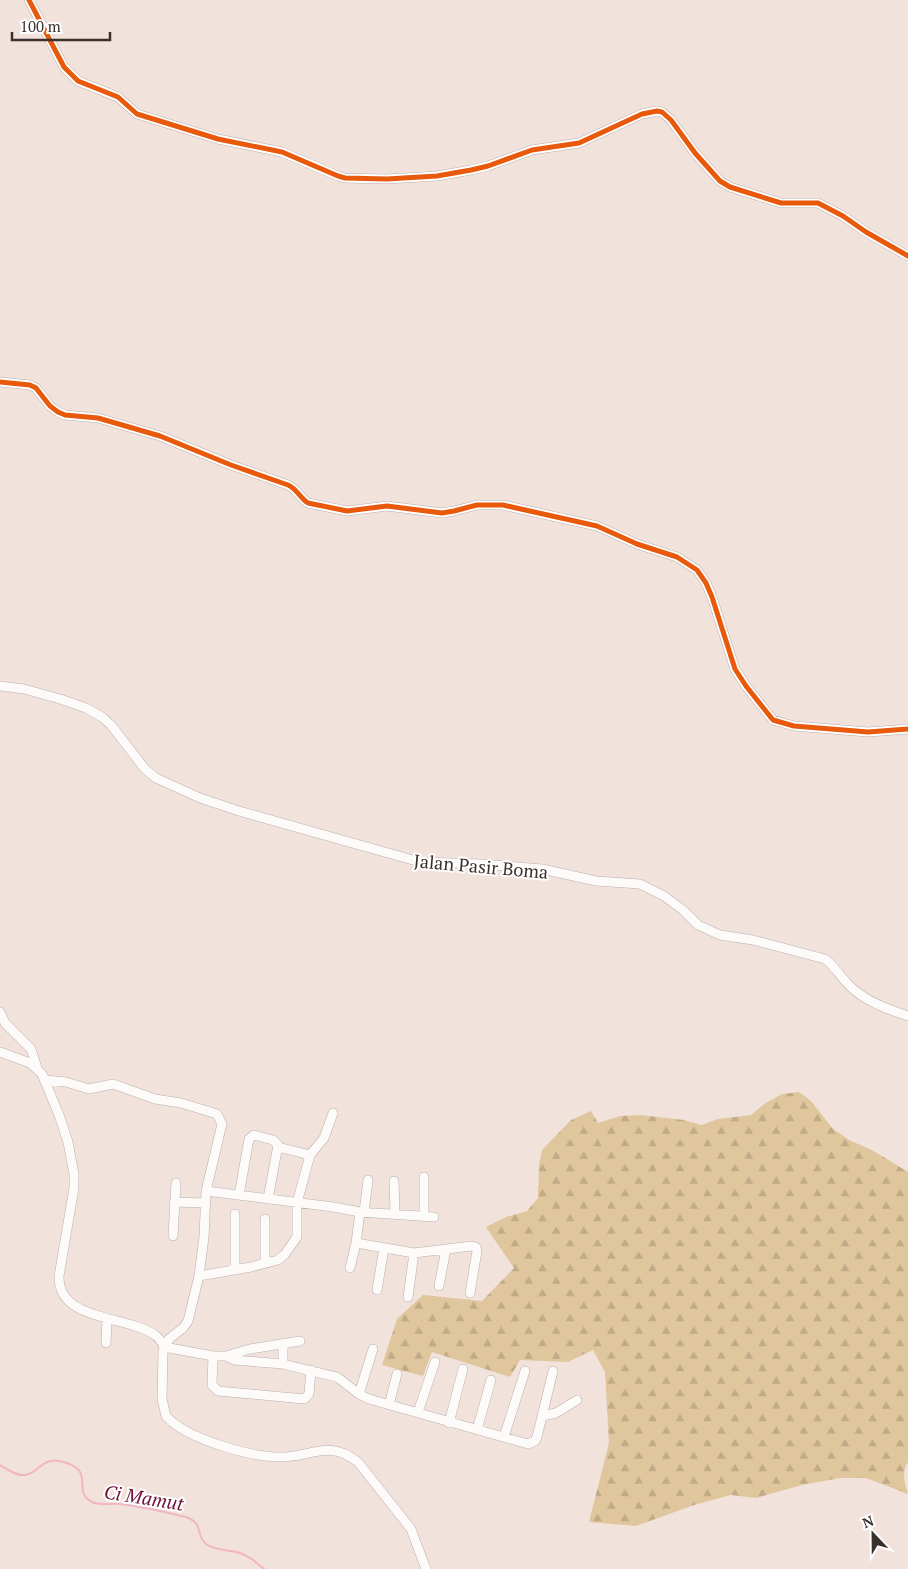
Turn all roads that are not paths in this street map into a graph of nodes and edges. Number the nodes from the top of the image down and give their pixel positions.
1 (29, 0) edge
2 (908, 256) edge
3 (0, 382) edge
4 (0, 686) edge
5 (908, 729) edge
6 (0, 1012) edge
7 (908, 1016) edge
8 (0, 1052) edge
9 (37, 1068) junction
10 (46, 1080) junction
11 (333, 1113) dead end
12 (278, 1147) junction
13 (310, 1155) junction
14 (424, 1177) dead end
15 (368, 1180) dead end
16 (394, 1181) dead end
17 (176, 1183) dead end
18 (206, 1192) junction
19 (239, 1195) junction
20 (268, 1199) junction
21 (174, 1202) junction
22 (205, 1203) junction
23 (297, 1203) junction
24 (362, 1212) junction
25 (395, 1213) junction
26 (234, 1214) dead end
27 (424, 1216) junction
28 (434, 1217) dead end
29 (265, 1220) dead end
30 (173, 1236) dead end
31 (356, 1243) junction
32 (384, 1248) junction
33 (446, 1250) junction
34 (414, 1253) junction
35 (265, 1263) junction
36 (350, 1268) dead end
37 (235, 1270) junction
38 (199, 1276) junction
39 (439, 1286) dead end
40 (377, 1290) dead end
41 (470, 1293) dead end
42 (408, 1296) dead end
43 (107, 1318) junction
44 (300, 1341) dead end
45 (106, 1342) dead end
46 (283, 1344) junction
47 (164, 1347) junction
48 (373, 1349) dead end
49 (213, 1356) junction
50 (226, 1356) junction
51 (434, 1362) dead end
52 (283, 1364) junction
53 (463, 1369) dead end
54 (311, 1370) junction
55 (525, 1371) dead end
56 (553, 1371) dead end
57 (397, 1374) dead end
58 (491, 1380) dead end
59 (359, 1394) junction
60 (577, 1400) dead end
61 (389, 1405) junction
62 (418, 1412) junction
63 (542, 1416) junction
64 (449, 1422) junction
65 (477, 1430) junction
66 (504, 1438) junction
67 (426, 1569) edge

1 - 2 street
3 - 5 street
4 - 7 street, Jalan Pasir Boma
6 - 9 street
8 - 9 street
9 - 10 street
10 - 18 street
10 - 43 street
11 - 13 street
12 - 13 street
12 - 19 street
12 - 20 street
13 - 23 street
14 - 27 street
15 - 24 street
16 - 25 street
17 - 21 street
18 - 19 street
18 - 22 street
19 - 20 street
20 - 23 street
21 - 22 street
21 - 30 street
22 - 38 street
23 - 24 street
23 - 35 street
24 - 25 street
24 - 31 street
25 - 27 street
26 - 37 street
27 - 28 street
29 - 35 street
31 - 32 street
31 - 36 street
32 - 34 street
32 - 40 street
33 - 34 street
33 - 39 street
33 - 41 street
34 - 42 street
35 - 37 street
37 - 38 street
38 - 47 street
43 - 45 street
43 - 47 street
44 - 46 street
46 - 50 street
46 - 52 street
47 - 49 street
47 - 67 street
48 - 59 street
49 - 50 street
49 - 54 street
50 - 52 street
51 - 62 street
52 - 54 street
53 - 64 street
54 - 59 street
55 - 66 street
56 - 63 street
57 - 61 street
58 - 65 street
59 - 61 street
60 - 63 street
61 - 62 street
62 - 64 street
63 - 66 street
64 - 65 street
65 - 66 street

